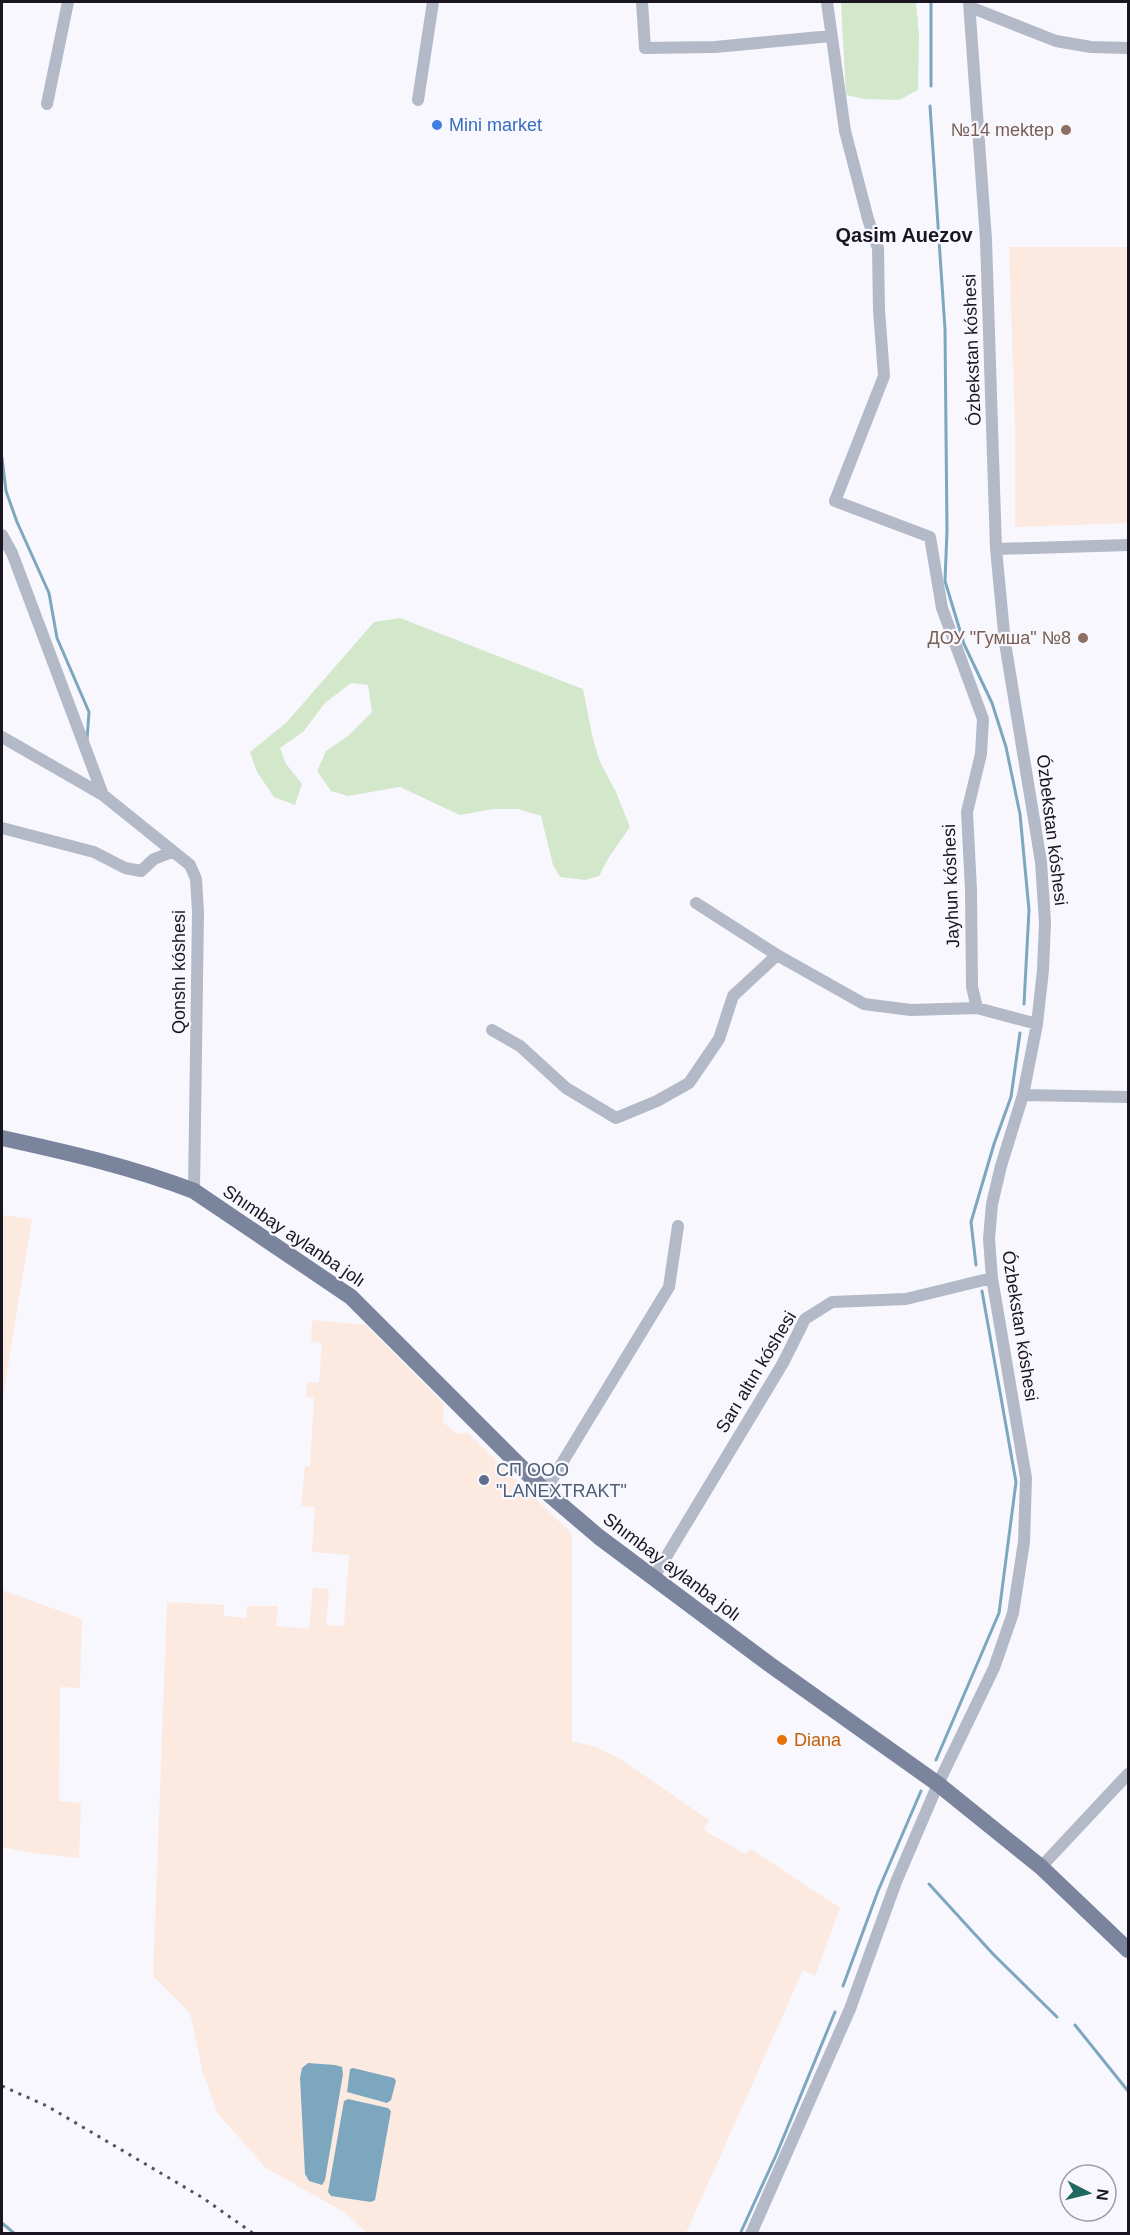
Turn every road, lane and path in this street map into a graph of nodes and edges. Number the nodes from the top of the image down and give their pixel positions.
1 (68, 2) edge
2 (433, 2) edge
3 (642, 2) edge
4 (827, 2) edge
5 (970, 4) edge
6 (831, 36) junction
7 (1128, 48) edge
8 (418, 100) dead end
9 (47, 104) dead end
10 (2, 535) edge
11 (1128, 546) edge
12 (996, 549) junction
13 (2, 737) edge
14 (103, 795) junction
15 (2, 828) edge
16 (172, 852) junction
17 (696, 903) dead end
18 (777, 955) junction
19 (977, 1008) junction
20 (1037, 1024) junction
21 (492, 1030) dead end
22 (1023, 1095) junction
23 (1128, 1097) edge
24 (2, 1138) edge
25 (194, 1191) junction
26 (678, 1226) dead end
27 (992, 1278) junction
28 (545, 1491) junction
29 (654, 1577) junction
30 (1128, 1774) edge
31 (938, 1784) junction
32 (1041, 1867) junction
33 (1128, 1950) edge
34 (751, 2234) edge

1 - 9 street
2 - 8 street
3 - 6 street
4 - 6 street
5 - 7 street
5 - 12 street, Ózbekstan kóshesi
6 - 19 street, Jayhun kóshesi
10 - 14 street, Qonshı kóshesi
11 - 12 street
12 - 20 street, Ózbekstan kóshesi
13 - 14 street, Qonshı kóshesi
14 - 16 street, Qonshı kóshesi
15 - 16 street
16 - 25 street, Qonshı kóshesi
17 - 18 street
18 - 19 street
18 - 21 street
19 - 20 street
20 - 22 street, Ózbekstan kóshesi
22 - 23 street
22 - 27 street, Ózbekstan kóshesi
24 - 25 main road, Shımbay aylanba jolı
25 - 28 main road, Shımbay aylanba jolı
26 - 28 street
27 - 29 street, Sarı altın kóshesi
27 - 31 street, Ózbekstan kóshesi
28 - 29 main road, Shımbay aylanba jolı
29 - 31 main road, Shımbay aylanba jolı
30 - 32 street
31 - 32 main road, Shımbay aylanba jolı
31 - 34 street, Ózbekstan kóshesi
32 - 33 main road, Shımbay aylanba jolı

